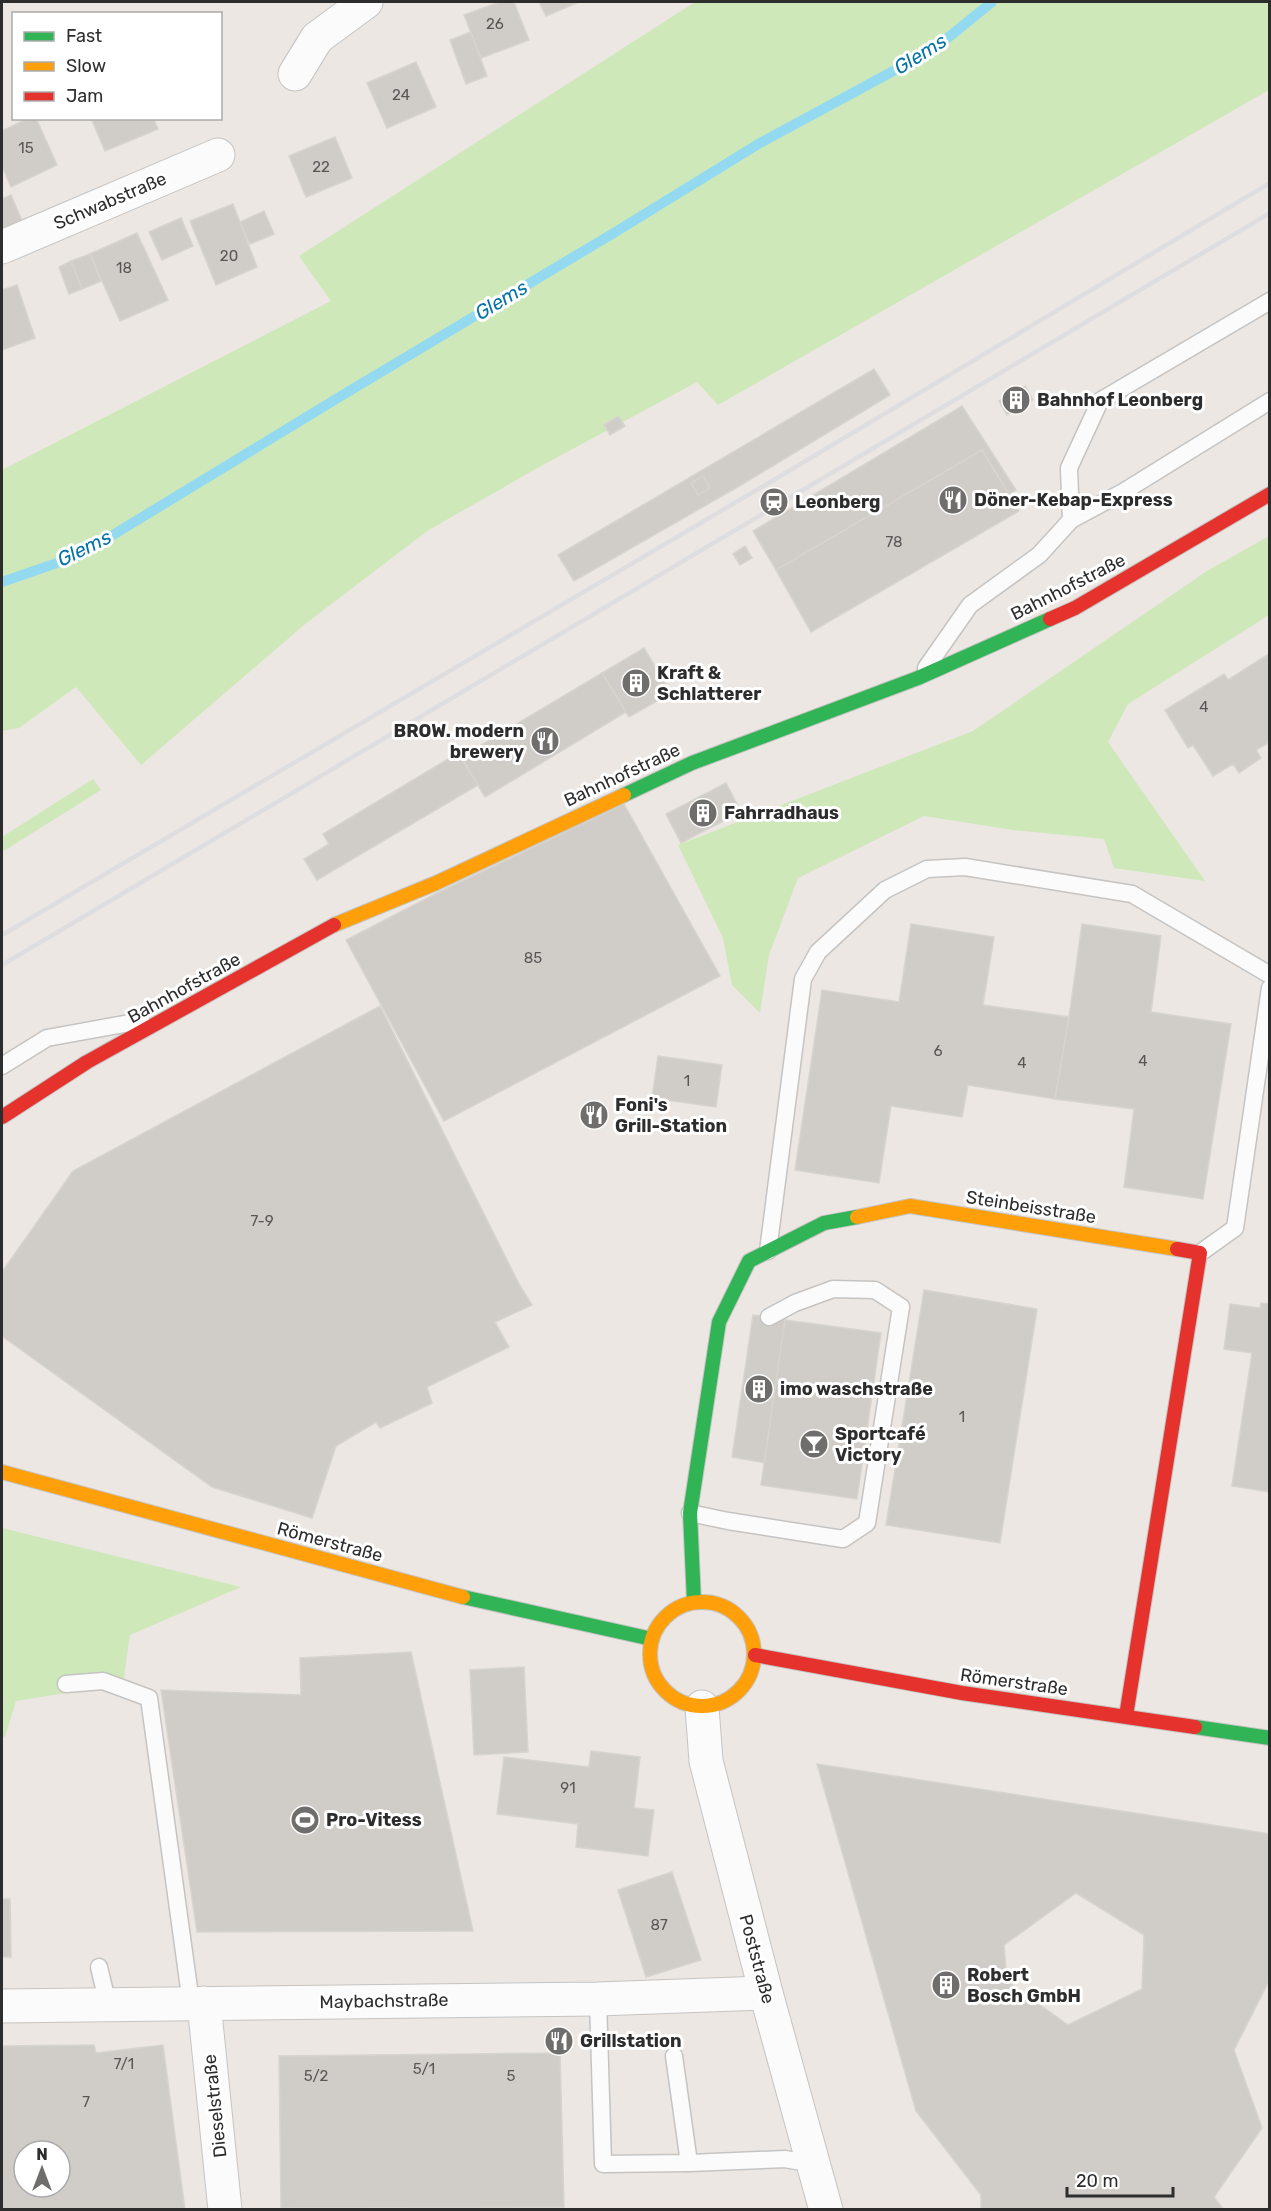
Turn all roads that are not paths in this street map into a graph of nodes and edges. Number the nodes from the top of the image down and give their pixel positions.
1 (366, 2) edge
2 (295, 74) dead end
3 (218, 155) dead end
4 (2, 247) edge
5 (1269, 301) edge
6 (1269, 401) edge
7 (1269, 494) edge
8 (1071, 520) junction
9 (918, 678) junction
10 (1269, 975) edge
11 (1269, 988) edge
12 (171, 1015) junction
13 (2, 1066) edge
14 (2, 1117) edge
15 (768, 1251) junction
16 (1200, 1253) junction
17 (769, 1317) dead end
18 (2, 1472) edge
19 (690, 1513) junction
20 (1158, 1523) junction
21 (1176, 1528) dead end
22 (694, 1602) junction
23 (652, 1639) junction
24 (754, 1655) junction
25 (66, 1684) dead end
26 (702, 1707) junction
27 (1126, 1716) junction
28 (1269, 1738) edge
29 (99, 1967) dead end
30 (766, 1993) junction
31 (598, 1999) junction
32 (197, 2003) junction
33 (108, 2005) junction
34 (2, 2006) edge
35 (674, 2056) dead end
36 (689, 2163) junction
37 (813, 2164) junction
38 (225, 2210) edge
39 (826, 2210) edge

1 - 2 street
3 - 4 street, Schwabstraße
5 - 8 lane
6 - 8 lane
7 - 9 street, Bahnhofstraße
8 - 9 lane
9 - 12 street, Bahnhofstraße
10 - 15 lane
11 - 16 lane
12 - 13 lane
12 - 14 street, Bahnhofstraße
15 - 16 street, Steinbeisstraße
15 - 19 street, Steinbeisstraße
16 - 20 street
17 - 19 lane
18 - 23 street, Römerstraße
19 - 22 street, Steinbeisstraße
20 - 21 lane
20 - 27 street
22 - 23 street
22 - 24 street
23 - 26 street
24 - 26 street
24 - 27 street, Römerstraße
25 - 32 lane
26 - 30 street, Poststraße
27 - 28 street, Römerstraße
29 - 33 lane
30 - 31 street, Maybachstraße
30 - 37 street, Poststraße
31 - 32 street, Maybachstraße
31 - 36 lane
32 - 33 street, Maybachstraße
32 - 38 street, Dieselstraße
33 - 34 street, Maybachstraße
35 - 36 lane
36 - 37 lane
37 - 39 street, Poststraße

